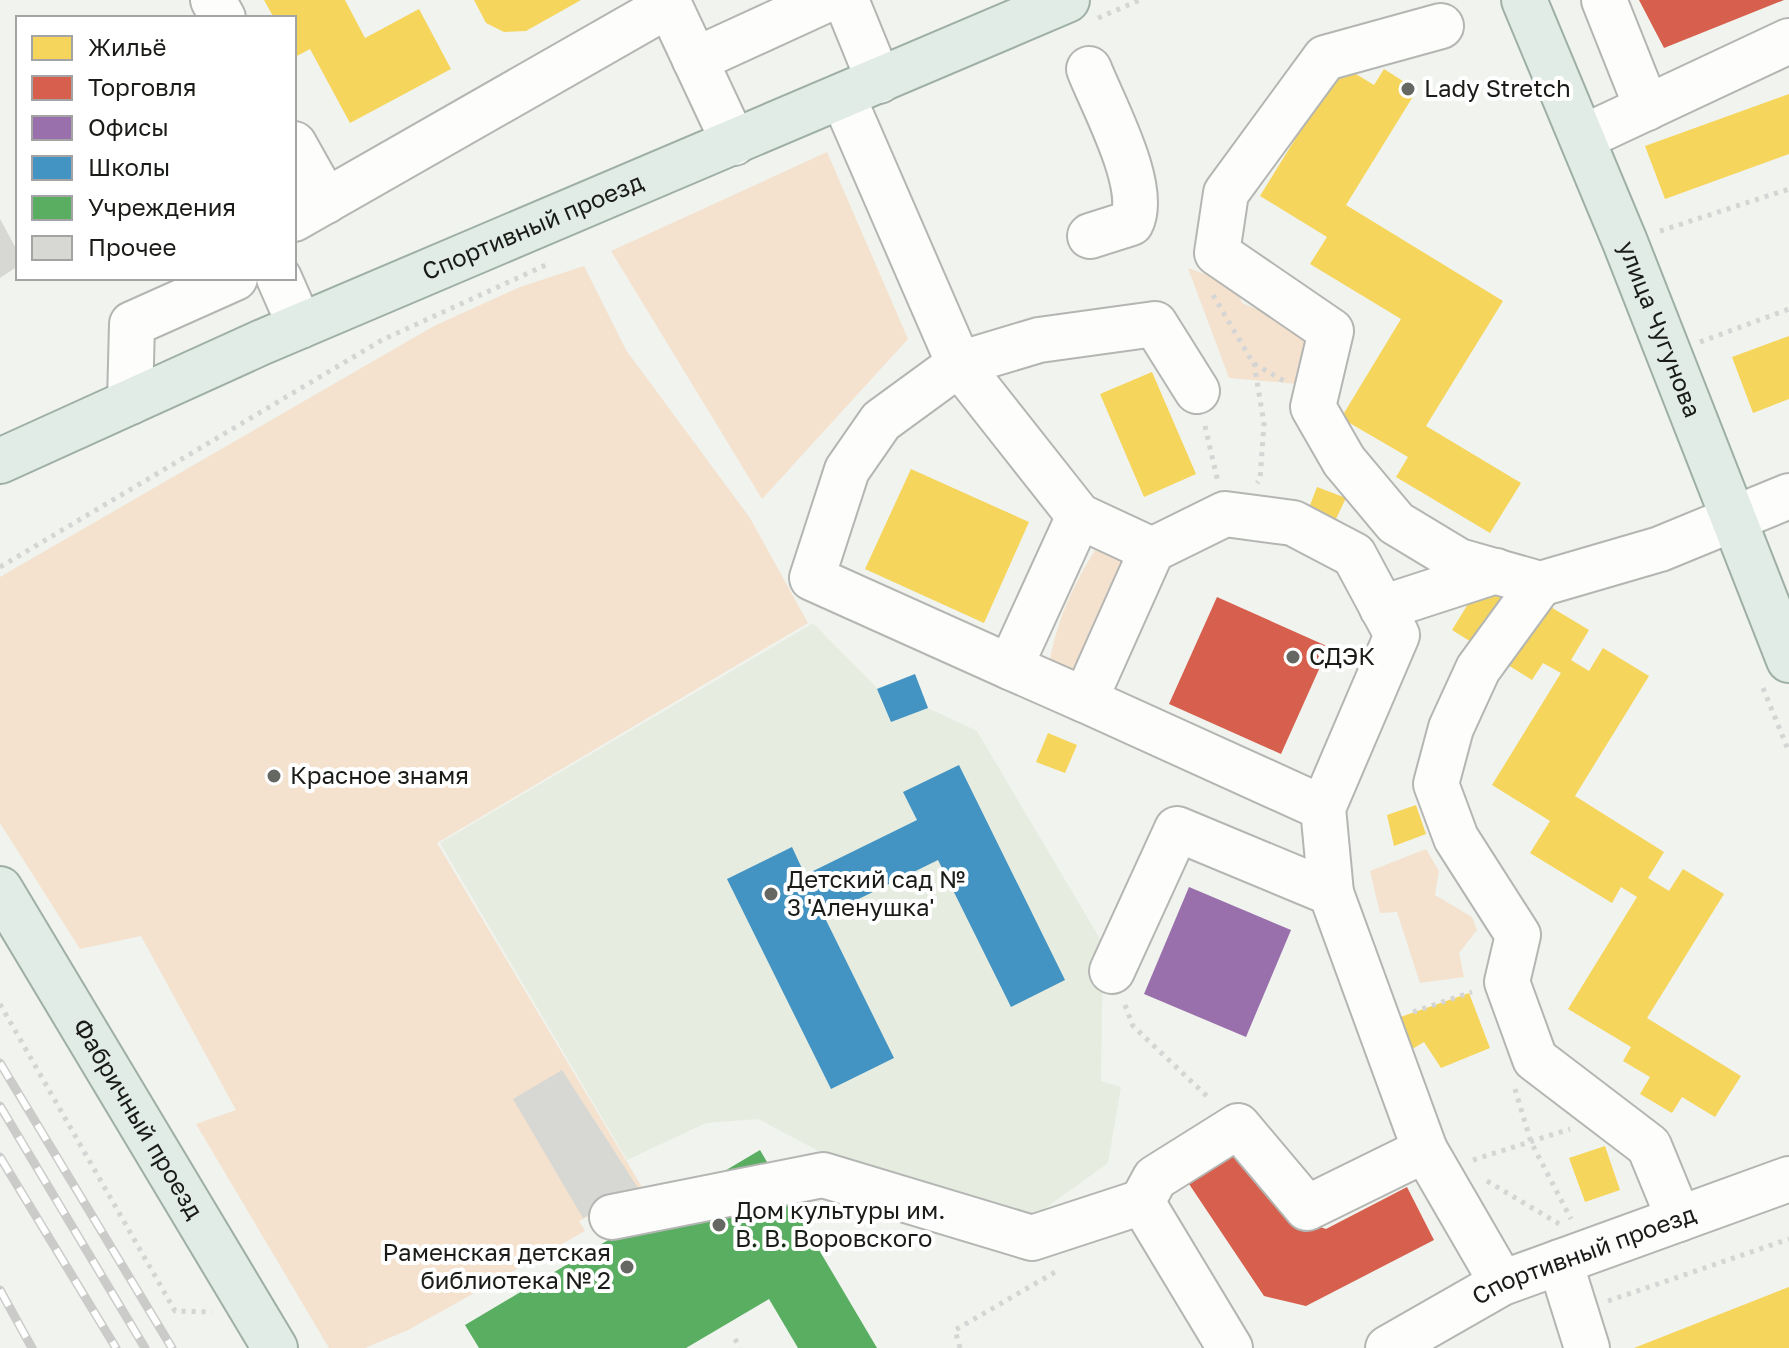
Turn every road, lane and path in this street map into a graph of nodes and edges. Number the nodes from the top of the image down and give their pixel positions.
1 (826, 0) edge
2 (846, 0) edge
3 (1140, 0) edge
4 (1524, 0) edge
5 (1604, 0) edge
6 (668, 2) edge
7 (1082, 9) edge
8 (1441, 26) dead end
9 (1789, 41) edge
10 (695, 60) junction
11 (1089, 69) dead end
12 (861, 89) junction
13 (1647, 108) junction
14 (1582, 138) junction
15 (734, 143) junction
16 (296, 152) edge
17 (1789, 189) edge
18 (310, 210) edge
19 (1090, 236) dead end
20 (1625, 242) junction
21 (1217, 253) junction
22 (553, 262) dead end
23 (231, 280) edge
24 (280, 280) edge
25 (1789, 309) edge
26 (300, 326) junction
27 (1667, 354) junction
28 (1254, 363) junction
29 (959, 364) junction
30 (1290, 384) dead end
31 (1197, 391) joint
32 (130, 402) junction
33 (0, 461) edge
34 (1789, 496) edge
35 (1225, 515) junction
36 (1079, 516) junction
37 (1733, 516) junction
38 (1152, 550) junction
39 (0, 567) edge
40 (1496, 571) junction
41 (1540, 584) junction
42 (1382, 608) junction
43 (1789, 660) edge
44 (1010, 667) junction
45 (1085, 700) junction
46 (1323, 808) junction
47 (0, 889) edge
48 (1331, 893) junction
49 (1112, 971) joint
50 (1507, 980) junction
51 (0, 1004) edge
52 (1379, 1024) junction
53 (1613, 1116) junction
54 (1238, 1126) junction
55 (1531, 1142) junction
56 (1431, 1160) junction
57 (1789, 1179) edge
58 (1486, 1180) dead end
59 (1142, 1202) junction
60 (612, 1217) dead end
61 (1679, 1219) junction
62 (1567, 1237) junction
63 (1789, 1239) edge
64 (1059, 1270) dead end
65 (1502, 1283) junction
66 (1581, 1330) edge
67 (266, 1332) edge
68 (735, 1339) dead end
69 (740, 1348) edge
70 (960, 1348) edge
71 (1230, 1348) edge
72 (1388, 1348) edge

1 - 10 street
2 - 12 street
3 - 7 path
4 - 14 main road, улица Чугунова
5 - 13 street
6 - 10 street
6 - 18 street
7 - 12 main road, Спортивный проезд
8 - 21 street
9 - 13 street
10 - 15 street
11 - 19 street
12 - 15 main road, Спортивный проезд
12 - 29 street
13 - 14 street
14 - 20 main road, улица Чугунова
15 - 26 main road, Спортивный проезд
16 - 18 street
17 - 20 path
20 - 27 main road, улица Чугунова
21 - 28 path
21 - 40 street
22 - 39 path
23 - 32 street
24 - 26 street
25 - 27 path
26 - 32 main road, Спортивный проезд
27 - 37 main road, улица Чугунова
28 - 30 path
28 - 35 path
29 - 31 street
29 - 36 street
29 - 44 street
31 - 35 path
32 - 33 main road, Спортивный проезд
34 - 37 street
35 - 38 street
35 - 42 street
36 - 38 street
36 - 44 street
37 - 41 street
37 - 43 main road, улица Чугунова
38 - 45 street
40 - 41 street
40 - 42 street
41 - 50 street
42 - 46 street
44 - 45 street
45 - 46 street
46 - 48 street
47 - 67 main road, Фабричный проезд
48 - 49 street
48 - 52 street
49 - 54 path
50 - 52 path
50 - 53 street
51 - 67 path
52 - 56 street
53 - 55 path
53 - 61 street
54 - 56 street
54 - 59 street
55 - 56 path
55 - 62 path
56 - 65 street
57 - 61 street, Спортивный проезд
58 - 62 path
59 - 60 street
59 - 71 street
61 - 62 street, Спортивный проезд
62 - 65 street, Спортивный проезд
62 - 66 street
63 - 66 path
64 - 70 path
65 - 72 street, Спортивный проезд
68 - 69 path

